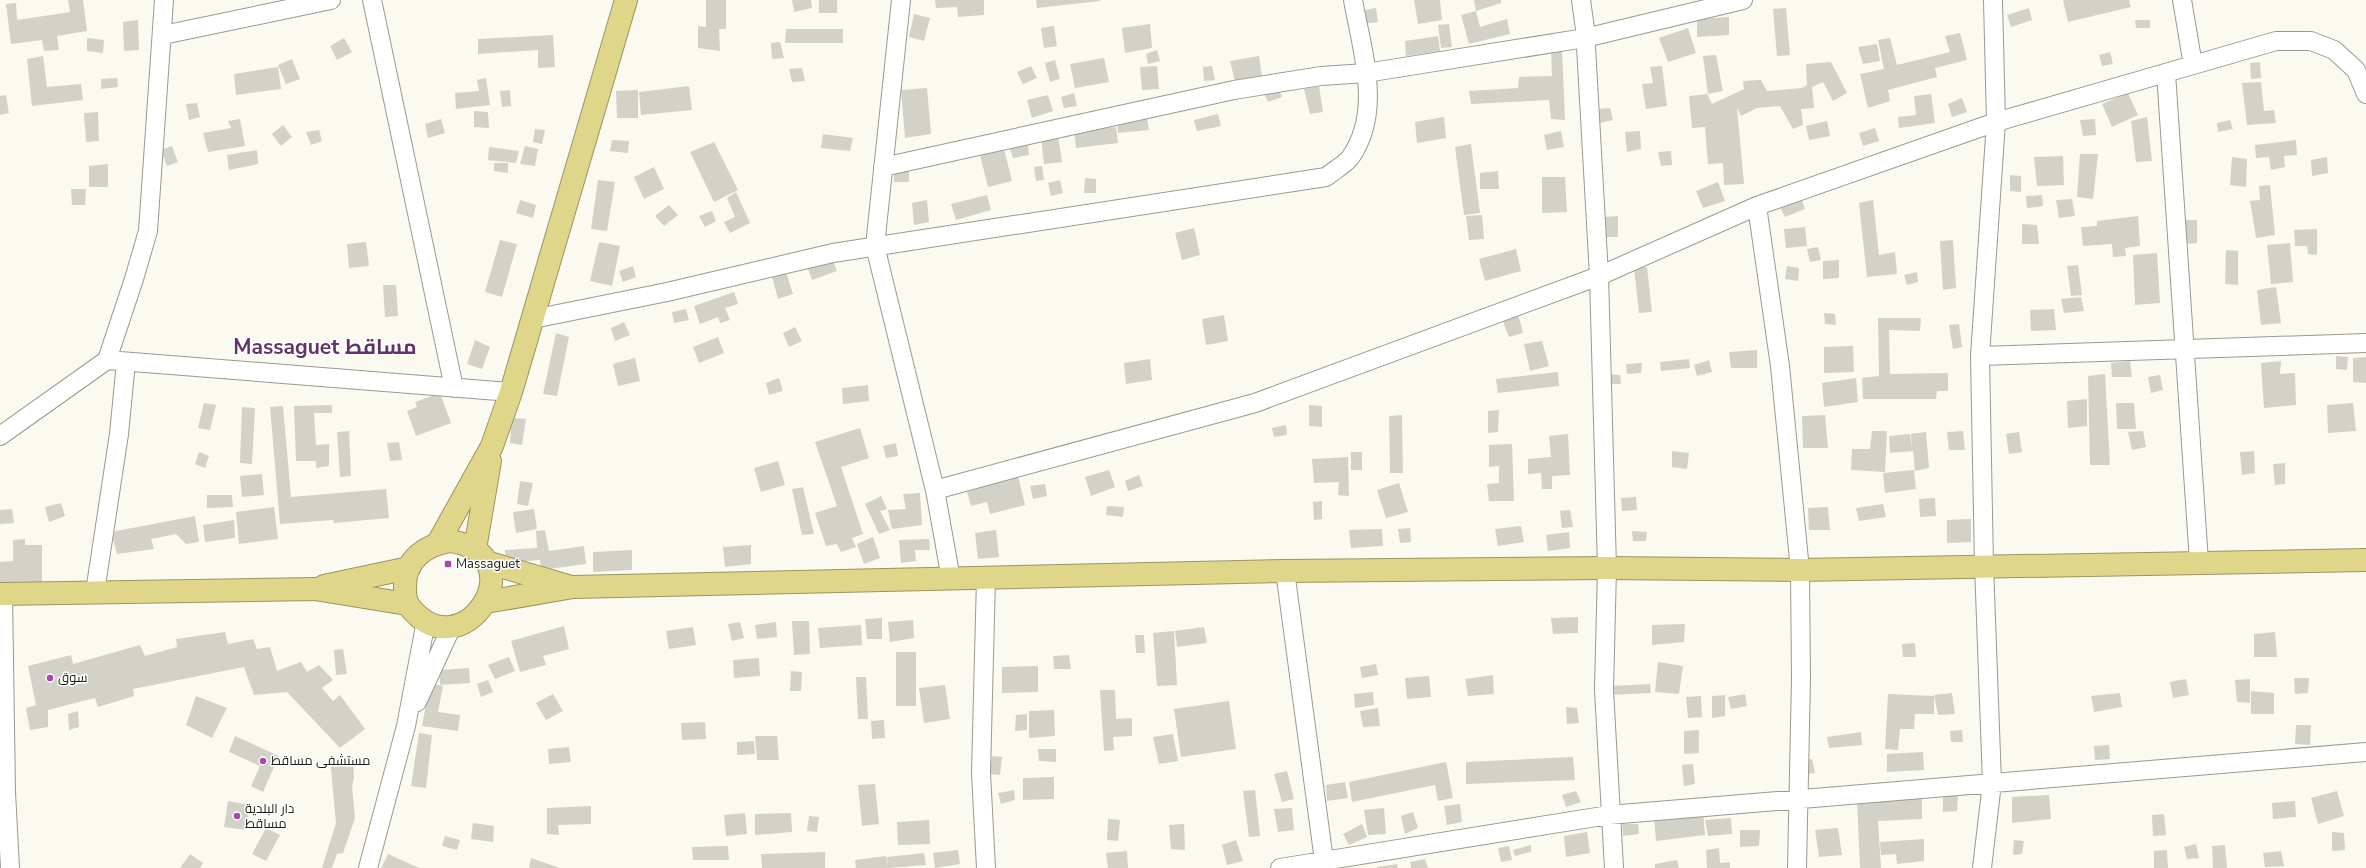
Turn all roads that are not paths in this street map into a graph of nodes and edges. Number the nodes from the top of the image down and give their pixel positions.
1 (164, 0) edge
2 (331, 0) edge
3 (372, 0) edge
4 (626, 0) edge
5 (901, 0) edge
6 (1353, 0) edge
7 (1581, 0) edge
8 (1743, 0) edge
9 (1993, 0) edge
10 (2182, 0) edge
11 (163, 35) junction
12 (1585, 38) junction
13 (2193, 65) junction
14 (1366, 73) junction
15 (2166, 73) junction
16 (2366, 94) edge
17 (1996, 122) junction
18 (883, 167) junction
19 (1757, 206) junction
20 (875, 246) junction
21 (1599, 276) junction
22 (533, 319) junction
23 (2366, 343) edge
24 (2184, 349) junction
25 (1980, 356) junction
26 (106, 360) junction
27 (126, 362) junction
28 (454, 388) junction
29 (511, 392) junction
30 (0, 436) edge
31 (492, 446) junction
32 (935, 490) junction
33 (438, 543) junction
34 (481, 555) junction
35 (2366, 560) edge
36 (2199, 562) junction
37 (1984, 565) junction
38 (409, 568) junction
39 (1607, 568) junction
40 (1800, 570) junction
41 (1285, 571) junction
42 (986, 578) junction
43 (951, 579) junction
44 (573, 587) junction
45 (315, 589) junction
46 (94, 592) junction
47 (2, 594) edge
48 (486, 602) junction
49 (408, 604) junction
50 (426, 621) junction
51 (452, 626) junction
52 (406, 726) junction
53 (2366, 752) edge
54 (1992, 783) junction
55 (1800, 800) junction
56 (1609, 815) junction
57 (1324, 865) edge
58 (10, 868) edge
59 (368, 868) edge
60 (986, 868) edge
61 (1280, 868) edge
62 (1614, 868) edge
63 (1797, 868) edge
64 (1982, 868) edge

1 - 11 street
2 - 11 street
3 - 28 street
4 - 22 highway
5 - 18 street
6 - 14 street
7 - 12 street
8 - 12 street
9 - 17 street
10 - 13 street
11 - 26 street
12 - 14 street
12 - 21 street
13 - 15 street
13 - 16 street
14 - 18 street
14 - 20 street
15 - 17 street
15 - 24 street
17 - 19 street
17 - 25 street
18 - 20 street
19 - 21 street
19 - 40 street
20 - 22 street
20 - 32 street
21 - 32 street
21 - 39 street
22 - 29 highway
23 - 24 street
24 - 25 street
24 - 36 street
25 - 37 street
26 - 27 street
26 - 30 street
27 - 28 street
27 - 46 street
28 - 29 street
29 - 31 highway
31 - 33 highway
31 - 34 highway
32 - 43 street
33 - 34 highway
33 - 38 highway
34 - 44 highway
34 - 48 highway
35 - 36 highway
36 - 37 highway
37 - 40 highway
37 - 54 street
38 - 45 highway
38 - 49 highway
39 - 40 highway
39 - 41 highway
39 - 56 street
40 - 55 street
41 - 42 highway
41 - 57 street
42 - 43 highway
42 - 60 street
43 - 44 highway
44 - 48 highway
45 - 46 highway
45 - 49 highway
46 - 47 highway
47 - 58 street
48 - 51 highway
49 - 50 highway
50 - 51 highway
50 - 52 street
51 - 52 street
52 - 59 street
53 - 54 street
54 - 55 street
54 - 64 street
55 - 56 street
55 - 63 street
56 - 57 street
56 - 62 street
57 - 61 street

